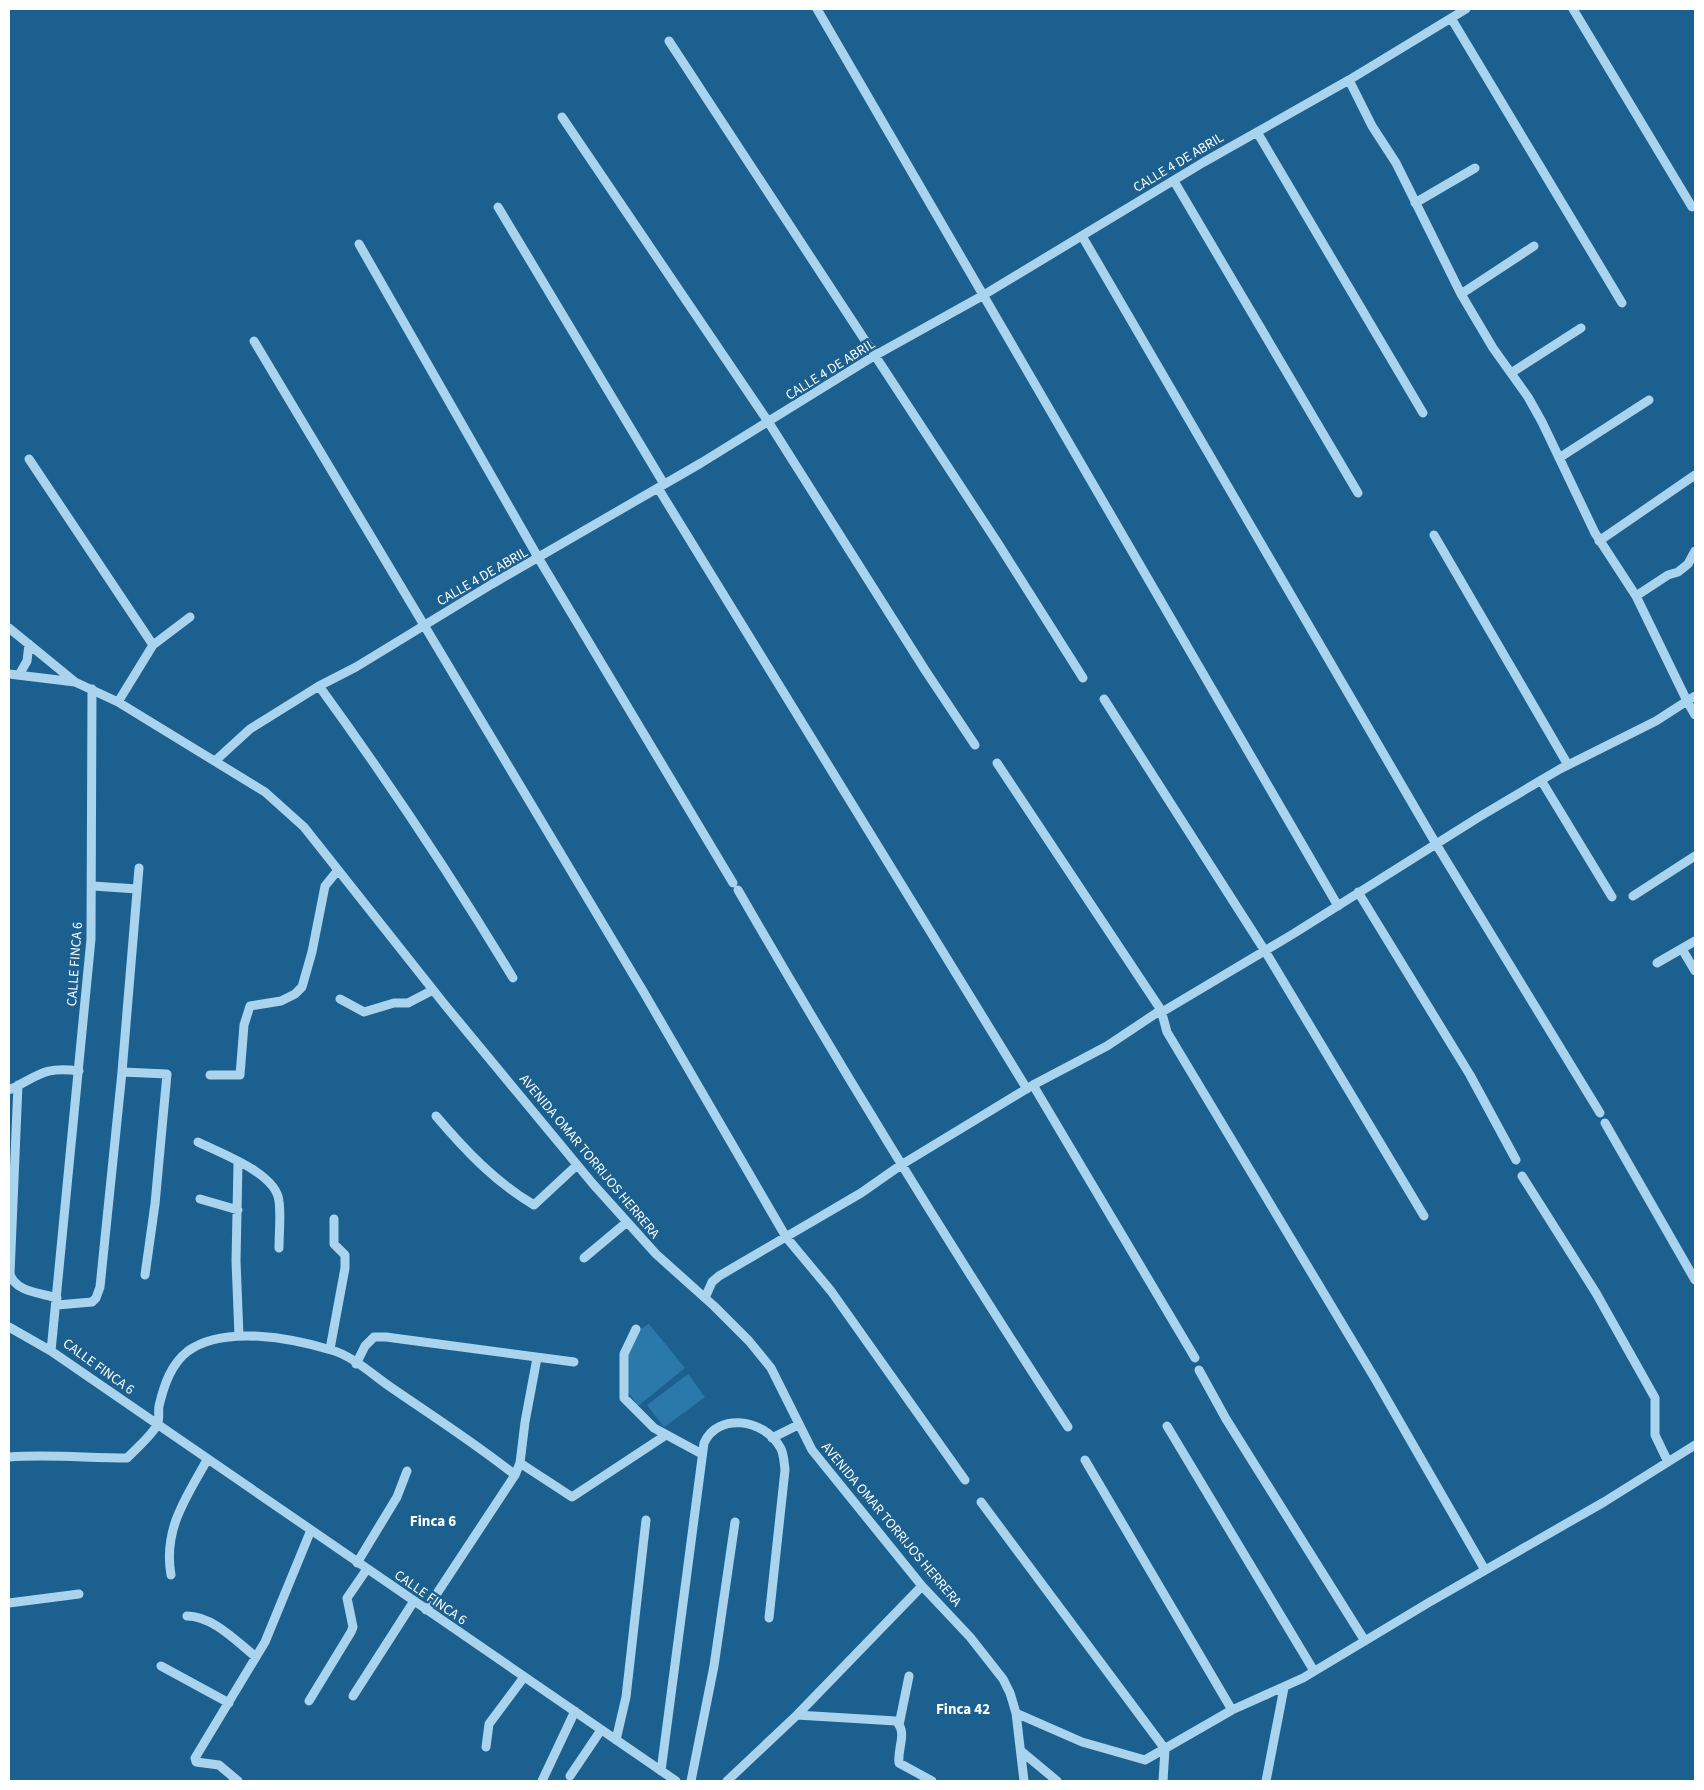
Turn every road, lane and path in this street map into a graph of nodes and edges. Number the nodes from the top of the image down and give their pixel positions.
1 (817, 9) edge
2 (1466, 9) edge
3 (1573, 9) edge
4 (1451, 18) junction
5 (669, 41) dead end
6 (1349, 80) junction
7 (562, 116) dead end
8 (1257, 132) junction
9 (1475, 168) dead end
10 (1174, 181) junction
11 (1415, 203) junction
12 (498, 207) dead end
13 (1692, 207) dead end
14 (1082, 236) junction
15 (359, 244) dead end
16 (1534, 246) dead end
17 (1461, 294) junction
18 (982, 296) junction
19 (1622, 303) dead end
20 (1581, 328) dead end
21 (254, 341) dead end
22 (874, 356) junction
23 (1511, 373) junction
24 (1649, 400) dead end
25 (1423, 413) dead end
26 (770, 423) junction
27 (1559, 458) junction
28 (29, 459) dead end
29 (1695, 475) edge
30 (661, 486) junction
31 (1358, 494) dead end
32 (1434, 535) dead end
33 (1599, 541) junction
34 (1695, 551) edge
35 (539, 558) junction
36 (1636, 596) junction
37 (190, 617) dead end
38 (425, 625) junction
39 (9, 628) edge
40 (29, 644) junction
41 (153, 645) junction
42 (9, 674) edge
43 (19, 675) junction
44 (1083, 678) dead end
45 (75, 682) junction
46 (319, 686) junction
47 (92, 689) junction
48 (1104, 699) dead end
49 (1691, 699) edge
50 (118, 702) junction
51 (1695, 715) edge
52 (975, 745) dead end
53 (215, 761) junction
54 (997, 763) dead end
55 (1568, 765) junction
56 (1541, 780) junction
57 (1436, 844) junction
58 (1695, 856) edge
59 (139, 868) dead end
60 (338, 870) junction
61 (93, 886) junction
62 (137, 889) junction
63 (1358, 892) junction
64 (1633, 896) dead end
65 (1612, 897) dead end
66 (1338, 906) junction
67 (1695, 941) edge
68 (1682, 949) junction
69 (1264, 951) junction
70 (1657, 963) dead end
71 (1695, 971) edge
72 (513, 978) dead end
73 (433, 990) junction
74 (340, 999) dead end
75 (1161, 1010) junction
76 (79, 1071) junction
77 (122, 1072) junction
78 (210, 1075) dead end
79 (18, 1085) junction
80 (1030, 1087) junction
81 (9, 1090) edge
82 (1600, 1113) dead end
83 (436, 1116) dead end
84 (1605, 1123) dead end
85 (198, 1142) dead end
86 (1516, 1160) dead end
87 (238, 1163) junction
88 (577, 1165) junction
89 (900, 1165) junction
90 (1522, 1176) dead end
91 (200, 1199) dead end
92 (238, 1210) junction
93 (1424, 1216) dead end
94 (334, 1219) dead end
95 (627, 1222) junction
96 (786, 1237) junction
97 (279, 1248) dead end
98 (584, 1258) dead end
99 (145, 1276) dead end
100 (1695, 1280) edge
101 (705, 1298) junction
102 (57, 1301) junction
103 (9, 1327) edge
104 (636, 1329) dead end
105 (239, 1336) junction
106 (330, 1349) junction
107 (51, 1351) junction
108 (537, 1358) junction
109 (1195, 1358) dead end
110 (574, 1362) dead end
111 (356, 1364) junction
112 (1199, 1370) dead end
113 (158, 1424) junction
114 (798, 1425) junction
115 (1167, 1426) dead end
116 (1068, 1427) dead end
117 (666, 1434) junction
118 (772, 1438) junction
119 (1695, 1445) edge
120 (702, 1454) junction
121 (9, 1457) edge
122 (207, 1460) junction
123 (1085, 1460) dead end
124 (1668, 1462) junction
125 (520, 1463) junction
126 (407, 1470) dead end
127 (515, 1475) junction
128 (965, 1480) dead end
129 (981, 1502) dead end
130 (646, 1520) dead end
131 (735, 1522) dead end
132 (311, 1530) junction
133 (357, 1562) junction
134 (367, 1569) junction
135 (1485, 1570) junction
136 (171, 1575) dead end
137 (922, 1586) junction
138 (79, 1594) dead end
139 (414, 1601) junction
140 (9, 1603) edge
141 (426, 1610) junction
142 (187, 1616) dead end
143 (770, 1618) dead end
144 (1365, 1641) junction
145 (256, 1657) junction
146 (161, 1666) dead end
147 (1314, 1672) junction
148 (909, 1676) dead end
149 (524, 1677) junction
150 (1284, 1688) junction
151 (353, 1696) dead end
152 (309, 1701) dead end
153 (229, 1703) junction
154 (1232, 1710) junction
155 (575, 1711) junction
156 (1016, 1712) junction
157 (798, 1715) junction
158 (899, 1725) junction
159 (601, 1730) junction
160 (616, 1740) junction
161 (486, 1747) dead end
162 (1165, 1749) junction
163 (1021, 1751) junction
164 (661, 1771) junction
165 (570, 1776) dead end
166 (672, 1780) edge
167 (238, 1781) edge
168 (542, 1781) edge
169 (691, 1781) edge
170 (726, 1781) edge
171 (932, 1781) edge
172 (1024, 1781) edge
173 (1057, 1781) edge
174 (1163, 1781) edge
175 (1266, 1781) edge

1 - 18 street
2 - 4 street, CALLE 4 DE ABRIL
3 - 13 street
4 - 6 street, CALLE 4 DE ABRIL
4 - 19 street
5 - 22 street
6 - 8 street, CALLE 4 DE ABRIL
6 - 11 street
7 - 26 street
8 - 10 street, CALLE 4 DE ABRIL
8 - 25 street
9 - 11 street
10 - 14 street, CALLE 4 DE ABRIL
10 - 31 street
11 - 17 street
12 - 30 street
14 - 18 street, CALLE 4 DE ABRIL
14 - 57 street
15 - 35 street
16 - 17 street
17 - 23 street
18 - 22 street, CALLE 4 DE ABRIL
18 - 66 street
20 - 23 street
21 - 38 street
22 - 26 street, CALLE 4 DE ABRIL
22 - 44 street
23 - 27 street
24 - 27 street
26 - 30 street, CALLE 4 DE ABRIL
26 - 52 street
27 - 33 street
28 - 41 street
29 - 33 street
30 - 35 street, CALLE 4 DE ABRIL
30 - 80 street
32 - 55 street
33 - 36 street
34 - 36 street
35 - 38 street, CALLE 4 DE ABRIL
35 - 89 street
36 - 49 street
37 - 41 street
38 - 46 street, CALLE 4 DE ABRIL
38 - 96 street
39 - 40 street
40 - 43 street
40 - 45 street
41 - 50 street
42 - 43 street, AVENIDA OMAR TORRIJOS HERRERA
43 - 45 street, AVENIDA OMAR TORRIJOS HERRERA
45 - 47 street, AVENIDA OMAR TORRIJOS HERRERA
46 - 53 street, CALLE 4 DE ABRIL
46 - 72 street
47 - 50 street, AVENIDA OMAR TORRIJOS HERRERA
47 - 61 street, CALLE FINCA 6
48 - 69 street
49 - 51 street
49 - 55 street
50 - 53 street, AVENIDA OMAR TORRIJOS HERRERA
53 - 60 street, AVENIDA OMAR TORRIJOS HERRERA
54 - 75 street
55 - 56 street
56 - 57 street
56 - 65 street
57 - 63 street
57 - 82 street
58 - 64 street
59 - 62 street
60 - 73 street, AVENIDA OMAR TORRIJOS HERRERA
60 - 78 street
61 - 62 street
61 - 76 street, CALLE FINCA 6
62 - 77 street
63 - 66 street
63 - 86 street
66 - 69 street
67 - 68 street
68 - 70 street
68 - 71 street
69 - 75 street
69 - 93 street
73 - 74 street
73 - 88 street, AVENIDA OMAR TORRIJOS HERRERA
75 - 80 street
75 - 135 street
76 - 79 street
76 - 102 street, CALLE FINCA 6
77 - 99 street
77 - 102 street
79 - 81 street
79 - 102 street
80 - 89 street
80 - 109 street
83 - 88 street
84 - 100 street
85 - 87 street
87 - 92 street
87 - 97 street
88 - 95 street, AVENIDA OMAR TORRIJOS HERRERA
89 - 96 street
89 - 116 street
90 - 124 street
91 - 92 street
92 - 105 street
94 - 106 street
95 - 98 street
95 - 101 street, AVENIDA OMAR TORRIJOS HERRERA
96 - 101 street
96 - 128 street
101 - 114 street, AVENIDA OMAR TORRIJOS HERRERA
102 - 107 street, CALLE FINCA 6
103 - 107 street
104 - 117 street
105 - 106 street
105 - 113 street
106 - 111 street
107 - 113 street, CALLE FINCA 6
108 - 110 street
108 - 111 street
108 - 125 street
111 - 127 street
112 - 144 street
113 - 121 street
113 - 122 street, CALLE FINCA 6
114 - 118 street
114 - 137 street, AVENIDA OMAR TORRIJOS HERRERA
115 - 147 street
117 - 120 street
117 - 125 street
118 - 120 street
118 - 143 street
119 - 124 street
120 - 164 street
122 - 132 street, CALLE FINCA 6
122 - 136 street
123 - 154 street
124 - 135 street
125 - 127 street
126 - 133 street
127 - 141 street
129 - 162 street
130 - 160 street
131 - 169 street
132 - 133 street, CALLE FINCA 6
132 - 145 street
133 - 134 street, CALLE FINCA 6
134 - 139 street, CALLE FINCA 6
134 - 152 street
135 - 144 street
137 - 156 street, AVENIDA OMAR TORRIJOS HERRERA
137 - 157 street
138 - 140 street
139 - 141 street, CALLE FINCA 6
139 - 151 street
141 - 149 street, CALLE FINCA 6
142 - 145 street
144 - 147 street
145 - 153 street
146 - 153 street
147 - 150 street
148 - 158 street
149 - 155 street, CALLE FINCA 6
149 - 161 street
150 - 154 street
150 - 175 street
153 - 167 street
154 - 162 street
155 - 159 street, CALLE FINCA 6
155 - 168 street
156 - 162 street
156 - 163 street, AVENIDA OMAR TORRIJOS HERRERA
157 - 158 street
157 - 170 street
158 - 171 street
159 - 160 street, CALLE FINCA 6
159 - 165 street
160 - 164 street, CALLE FINCA 6
162 - 174 street
163 - 172 street, AVENIDA OMAR TORRIJOS HERRERA
163 - 173 street
164 - 166 street, CALLE FINCA 6

